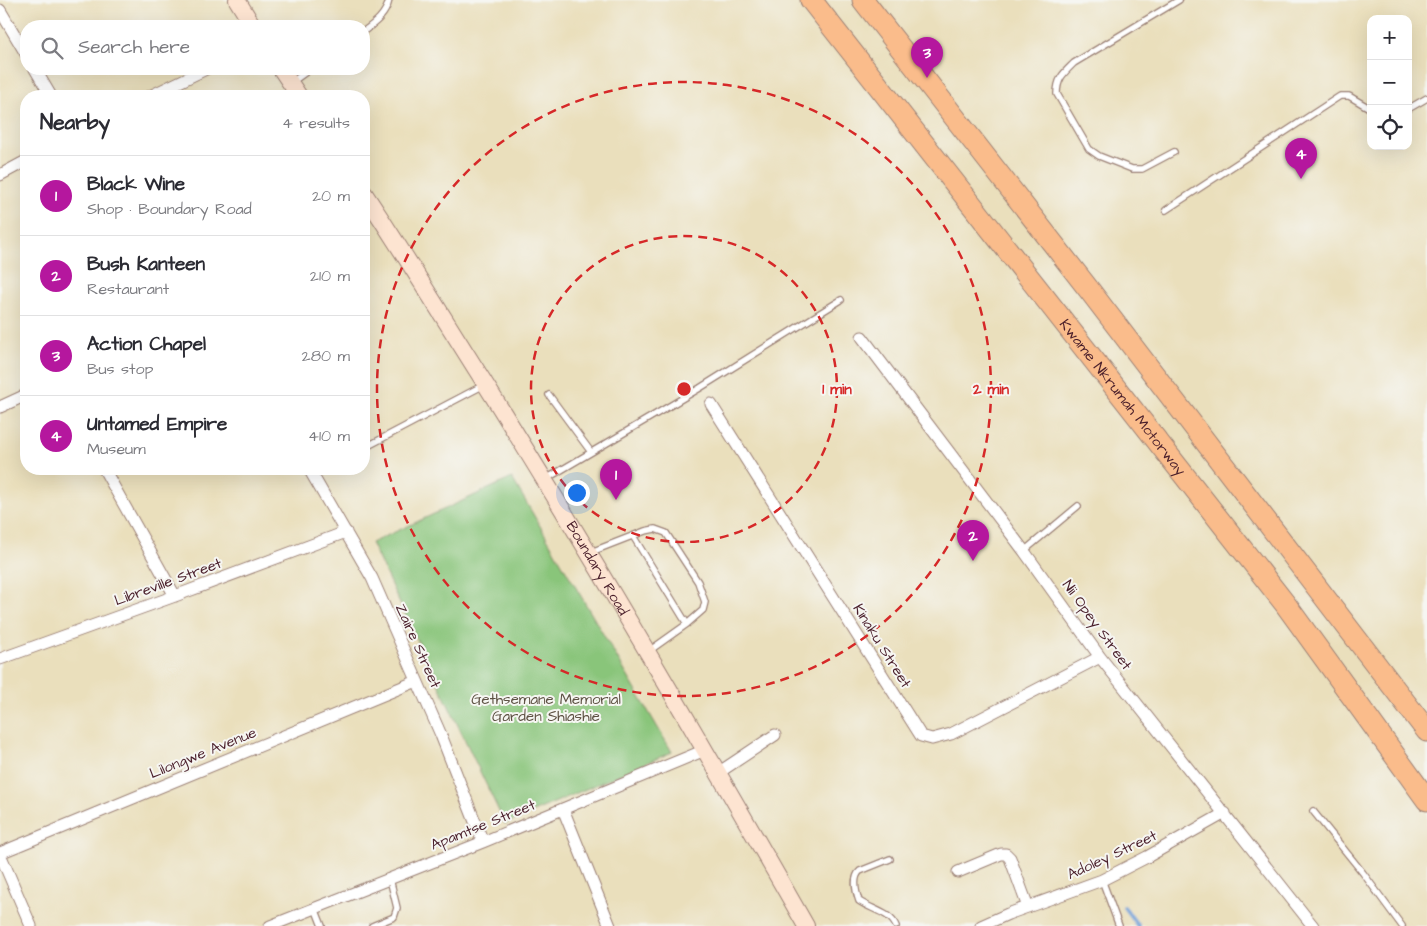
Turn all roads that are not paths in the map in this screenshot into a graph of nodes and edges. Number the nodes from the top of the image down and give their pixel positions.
1 (236, 0) edge
2 (389, 0) edge
3 (811, 0) edge
4 (863, 0) edge
5 (1179, 0) edge
6 (0, 10) edge
7 (249, 20) edge
8 (370, 27) edge
9 (20, 44) edge
10 (39, 75) edge
11 (194, 75) edge
12 (285, 75) edge
13 (306, 75) edge
14 (47, 90) edge
15 (162, 90) edge
16 (295, 90) edge
17 (1427, 98) edge
18 (1367, 107) edge
19 (1412, 107) edge
20 (1174, 152) dead end
21 (20, 164) edge
22 (0, 175) edge
23 (370, 202) edge
24 (1166, 210) dead end
25 (841, 300) dead end
26 (862, 337) dead end
27 (486, 384) junction
28 (548, 395) dead end
29 (20, 398) edge
30 (711, 404) dead end
31 (0, 407) edge
32 (370, 445) edge
33 (591, 452) junction
34 (107, 475) edge
35 (313, 475) edge
36 (545, 479) junction
37 (1078, 506) dead end
38 (346, 532) junction
39 (633, 536) junction
40 (1024, 551) junction
41 (589, 553) junction
42 (176, 596) junction
43 (687, 624) junction
44 (648, 653) junction
45 (1100, 657) junction
46 (0, 659) edge
47 (417, 681) junction
48 (1427, 730) edge
49 (775, 735) dead end
50 (705, 750) junction
51 (718, 773) junction
52 (1427, 800) edge
53 (563, 808) junction
54 (1313, 811) dead end
55 (1224, 813) junction
56 (484, 842) junction
57 (0, 854) edge
58 (890, 860) dead end
59 (958, 872) dead end
60 (390, 879) junction
61 (1102, 880) junction
62 (1028, 907) junction
63 (315, 908) junction
64 (31, 926) edge
65 (270, 926) edge
66 (322, 926) edge
67 (372, 926) edge
68 (610, 926) edge
69 (806, 926) edge
70 (896, 926) edge
71 (981, 926) edge
72 (1119, 926) edge
73 (1313, 926) edge
74 (1402, 926) edge

1 - 7 main road
2 - 8 lane
3 - 52 highway, Kwame Nkrumah Motorway
4 - 48 highway
5 - 20 lane
6 - 9 street
10 - 14 street
11 - 15 street
12 - 16 main road
13 - 16 lane
17 - 19 lane
18 - 24 lane
21 - 22 street
23 - 27 main road, Boundary Road
25 - 33 lane
26 - 40 street, Nii Opey Street
27 - 32 lane
27 - 36 main road, Boundary Road
28 - 33 lane
29 - 31 street
30 - 45 street, Kinaku Street
33 - 36 lane
34 - 42 street
35 - 38 street, Zaire Street
36 - 41 main road, Boundary Road
37 - 40 lane
38 - 42 street, Libreville Street
38 - 47 street, Zaire Street
39 - 41 lane
39 - 43 lane
39 - 43 lane
40 - 45 street, Nii Opey Street
41 - 44 main road, Boundary Road
42 - 46 street, Libreville Street
43 - 44 lane
44 - 50 main road, Boundary Road
45 - 55 street, Nii Opey Street
47 - 56 street, Zaire Street
47 - 57 street, Lilongwe Avenue
49 - 51 street
50 - 51 main road, Boundary Road
50 - 53 street, Apamtse Street
51 - 69 main road, Boundary Road
53 - 56 street, Apamtse Street
53 - 68 street
54 - 74 lane
55 - 61 street, Adoley Street
55 - 73 street, Nii Opey Street
56 - 60 street, Apamtse Street
57 - 64 street
58 - 70 lane
59 - 62 street
60 - 63 street, Apamtse Street
60 - 67 lane
61 - 62 street, Adoley Street
61 - 72 lane
62 - 71 street, Adoley Street
63 - 65 street, Apamtse Street
63 - 66 lane

